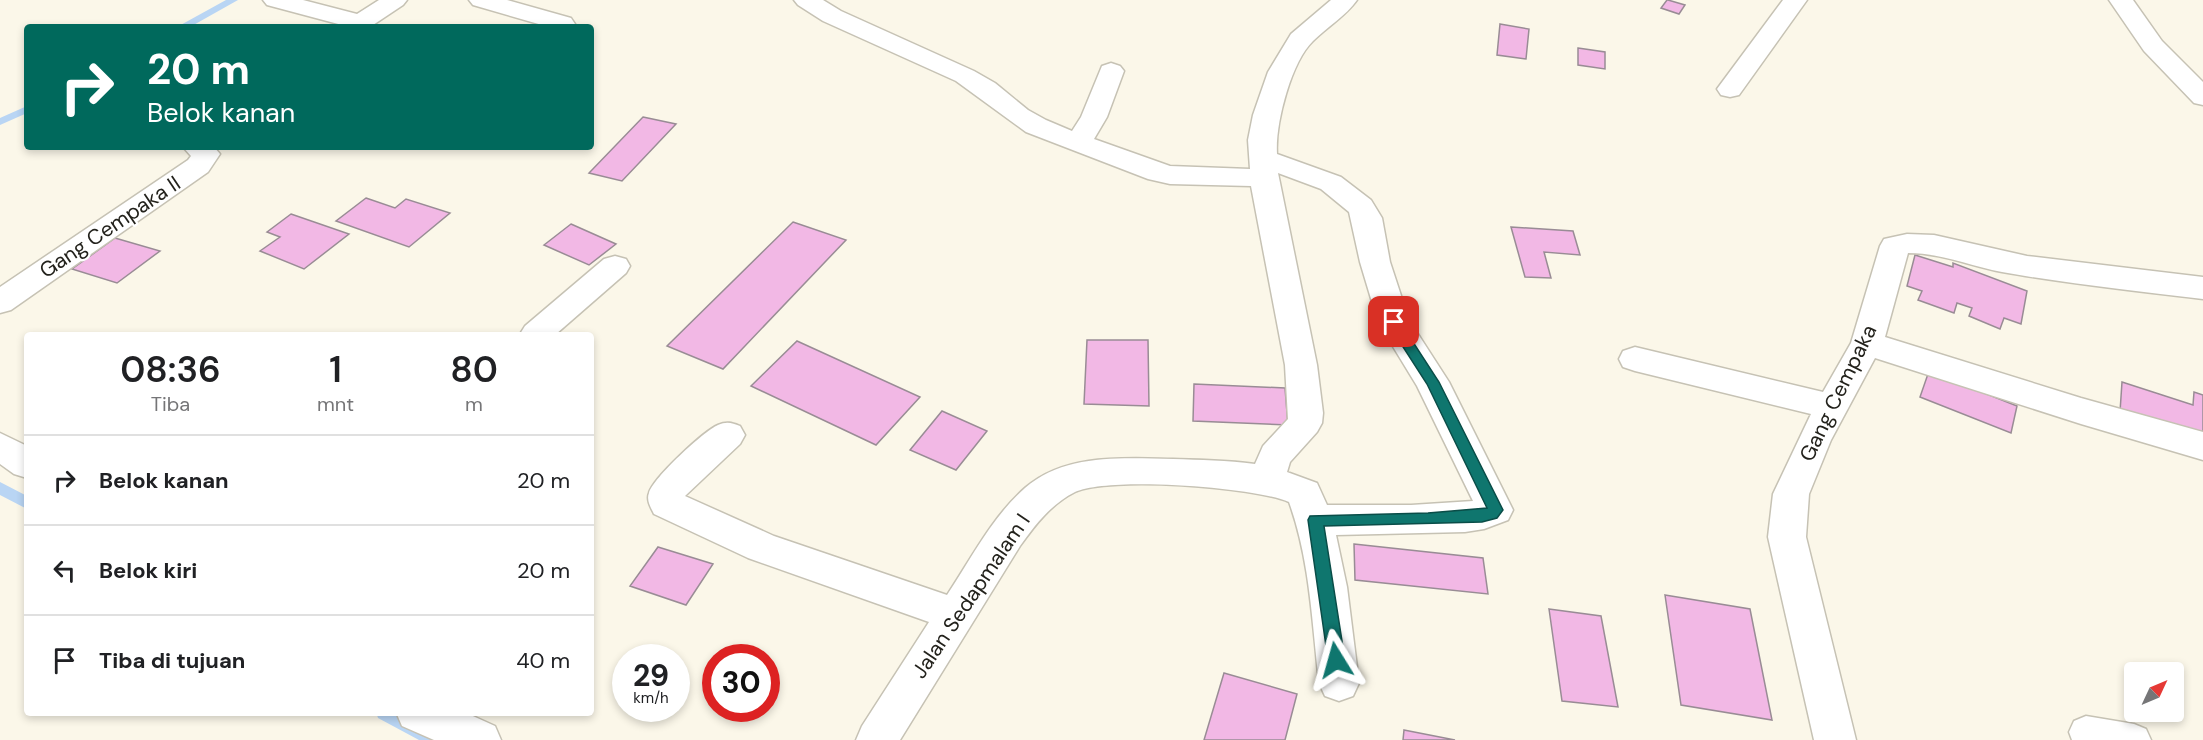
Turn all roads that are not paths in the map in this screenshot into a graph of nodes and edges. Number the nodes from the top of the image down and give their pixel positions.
1 (275, 0) edge
2 (395, 0) edge
3 (481, 0) edge
4 (806, 0) edge
5 (1345, 0) edge
6 (1795, 0) edge
7 (2121, 0) edge
8 (353, 24) edge
9 (358, 24) edge
10 (563, 24) edge
11 (1111, 71) dead end
12 (1730, 89) dead end
13 (2203, 97) edge
14 (1079, 142) junction
15 (201, 150) edge
16 (1263, 168) junction
17 (615, 266) dead end
18 (2203, 288) edge
19 (0, 302) edge
20 (538, 332) edge
21 (1867, 343) junction
22 (1635, 359) dead end
23 (1833, 407) junction
24 (728, 435) dead end
25 (2203, 446) edge
26 (0, 447) edge
27 (24, 462) edge
28 (1267, 479) junction
29 (1316, 520) junction
30 (956, 615) junction
31 (1340, 683) dead end
32 (426, 716) edge
33 (2086, 732) dead end
34 (480, 740) edge
35 (877, 740) edge
36 (1835, 740) edge
37 (2134, 740) edge

1 - 8 street
2 - 9 street
3 - 10 street
4 - 14 street
5 - 16 street
6 - 12 street
7 - 13 street
11 - 14 street
14 - 16 street
15 - 19 street, Gang Cempaka II
16 - 28 street
16 - 29 street
17 - 20 street
18 - 21 street, Gang Cempaka
21 - 23 street, Gang Cempaka
21 - 25 street
22 - 23 street
23 - 36 street, Gang Cempaka
24 - 30 street
26 - 27 street
28 - 29 street, Jalan Sedapmalam I
28 - 30 street, Jalan Sedapmalam I
29 - 31 street, Jalan Sedapmalam I
30 - 35 street, Jalan Sedapmalam I
32 - 34 street
33 - 37 lane

